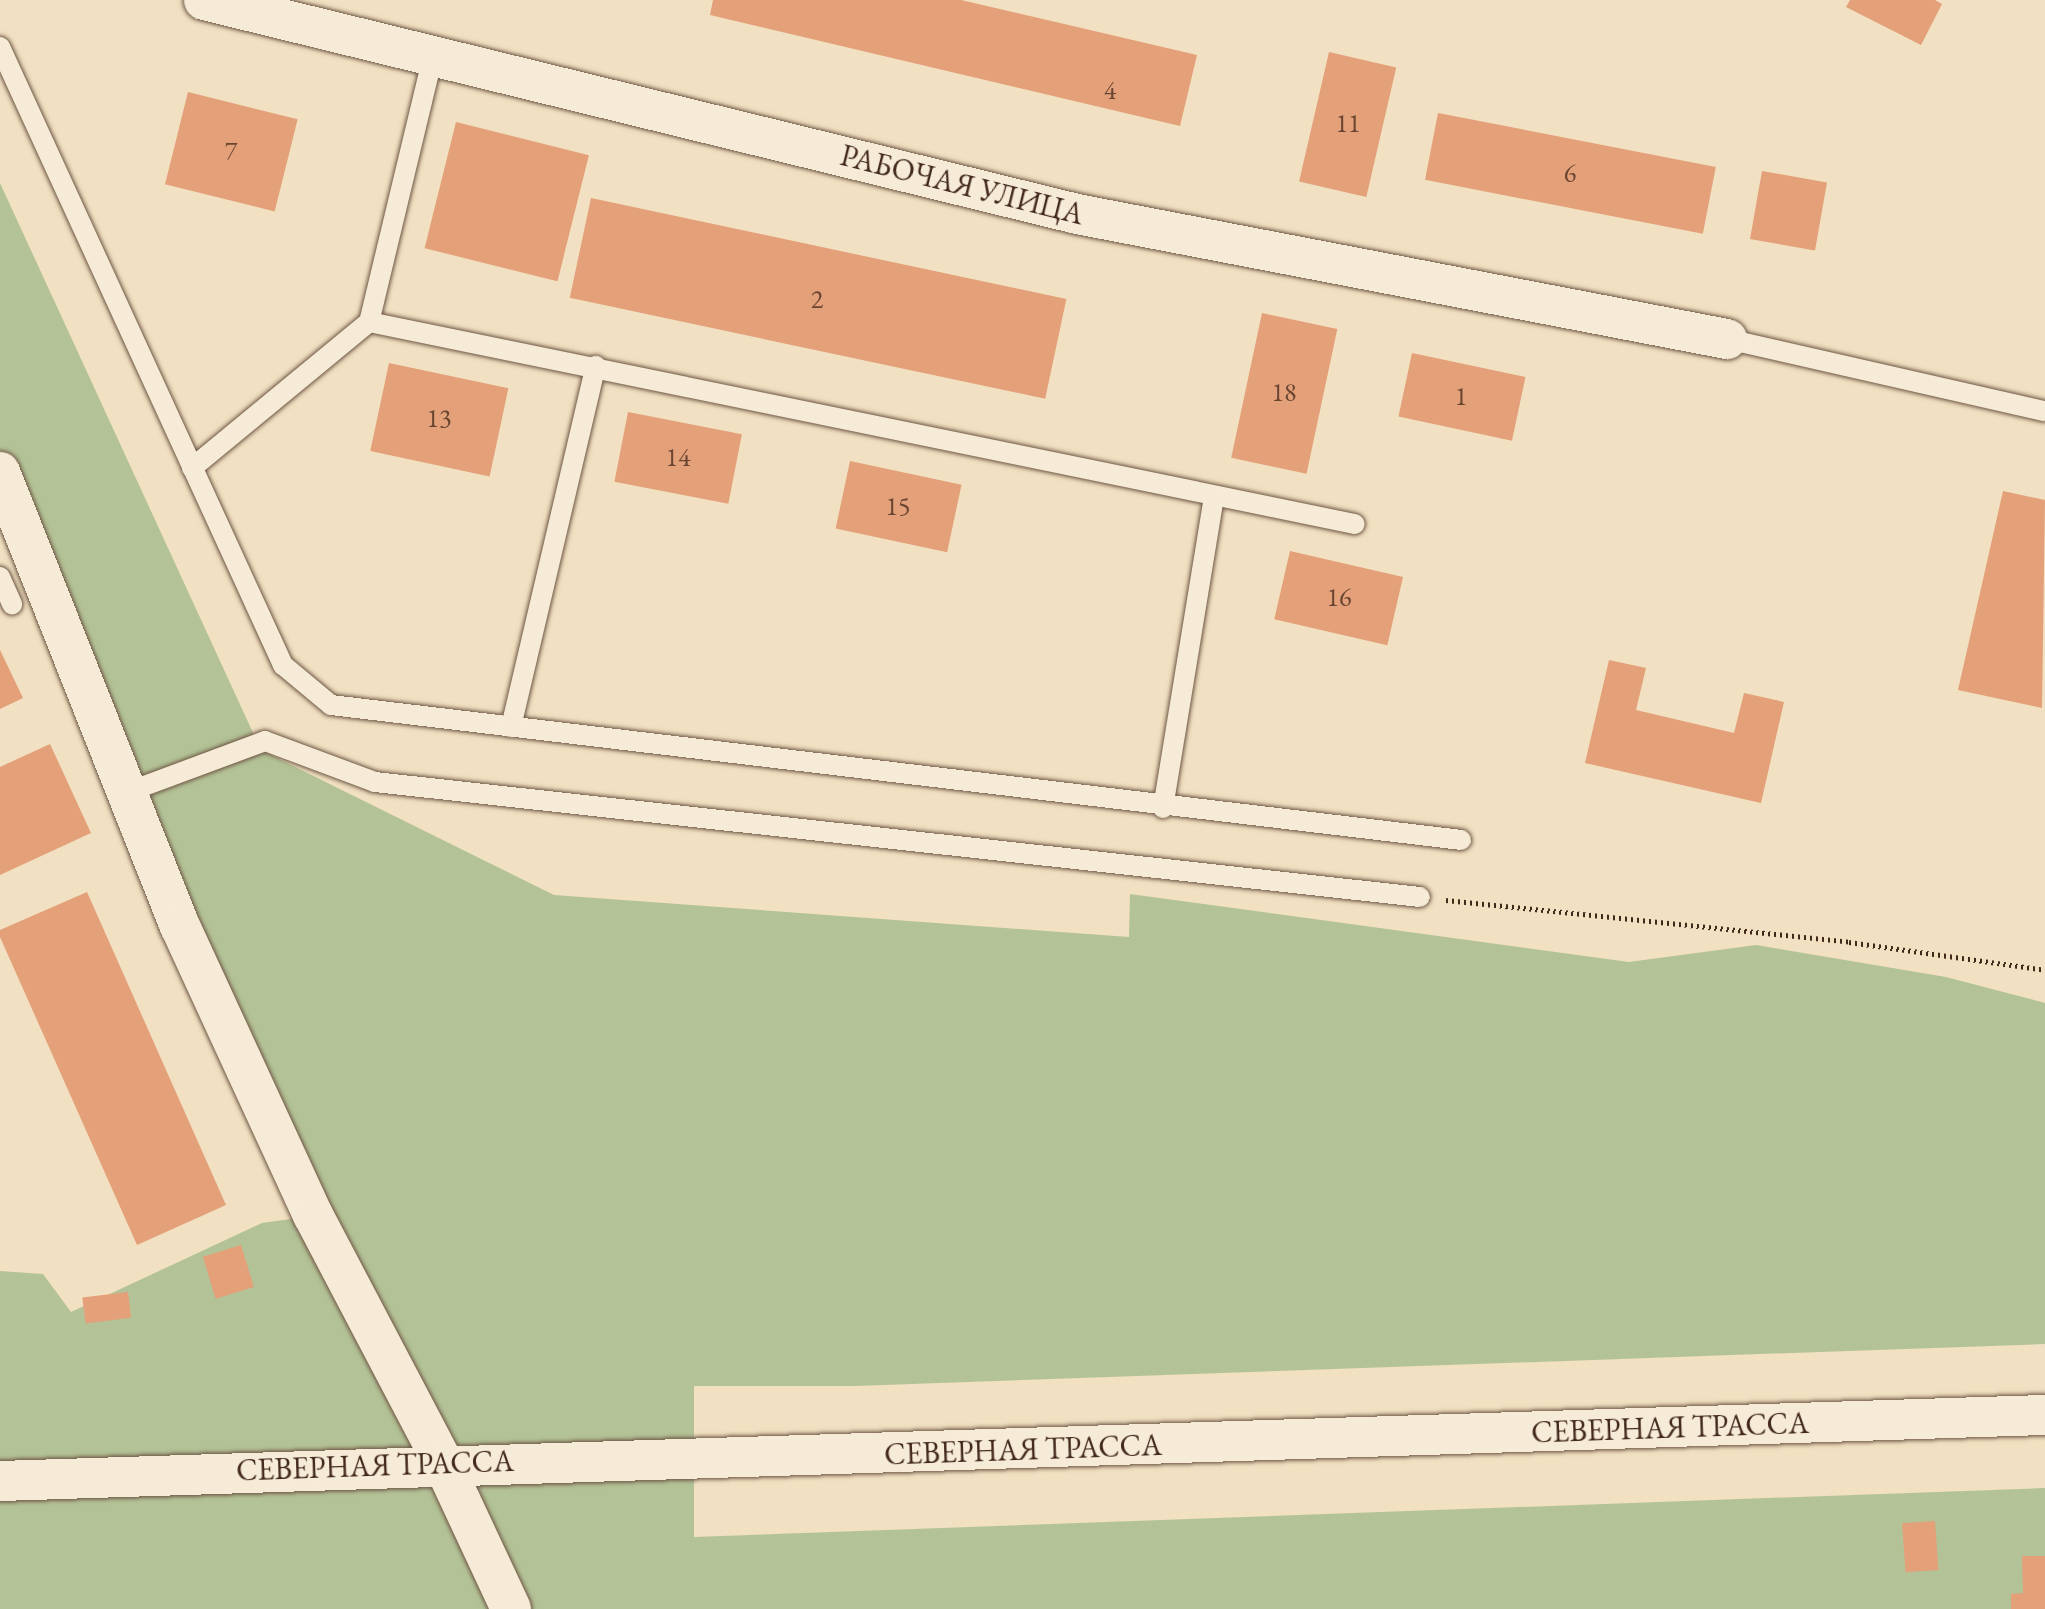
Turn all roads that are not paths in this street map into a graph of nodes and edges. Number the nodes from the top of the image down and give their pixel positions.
1 (204, 0) edge
2 (0, 47) edge
3 (433, 56) junction
4 (369, 322) junction
5 (1727, 339) joint
6 (596, 366) junction
7 (2045, 411) edge
8 (192, 468) junction
9 (0, 472) edge
10 (1214, 497) junction
11 (1355, 524) dead end
12 (0, 577) edge
13 (12, 604) dead end
14 (511, 727) junction
15 (128, 792) junction
16 (1163, 808) junction
17 (1461, 840) dead end
18 (1420, 897) road end
19 (2045, 1415) edge
20 (443, 1463) junction
21 (0, 1481) edge
22 (511, 1609) edge

1 - 3 street, РАБОЧАЯ УЛИЦА
2 - 8 lane
3 - 4 lane
3 - 5 street, РАБОЧАЯ УЛИЦА
4 - 6 lane
4 - 8 lane
5 - 7 lane
6 - 10 lane
6 - 14 lane
8 - 14 lane
9 - 15 street
10 - 11 lane
10 - 16 lane
12 - 13 lane
14 - 16 lane
15 - 18 lane
15 - 20 street
16 - 17 lane
19 - 20 street, СЕВЕРНАЯ ТРАССА
20 - 21 street, СЕВЕРНАЯ ТРАССА
20 - 22 street

